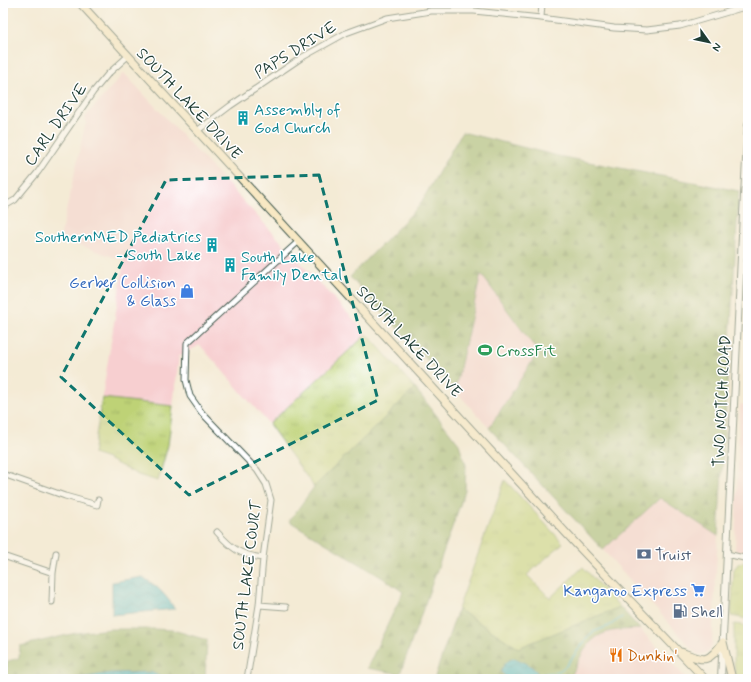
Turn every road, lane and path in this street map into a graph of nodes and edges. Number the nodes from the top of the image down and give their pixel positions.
1 (80, 3) edge
2 (453, 3) edge
3 (542, 3) edge
4 (748, 6) edge
5 (453, 10) junction
6 (541, 18) junction
7 (128, 56) junction
8 (748, 124) edge
9 (197, 131) junction
10 (3, 206) edge
11 (299, 241) junction
12 (3, 474) edge
13 (98, 500) dead end
14 (217, 532) dead end
15 (56, 553) dead end
16 (727, 554) junction
17 (3, 556) edge
18 (263, 558) junction
19 (748, 559) edge
20 (53, 573) junction
21 (52, 602) dead end
22 (259, 605) junction
23 (286, 607) dead end
24 (722, 642) junction
25 (678, 650) junction
26 (246, 679) edge
27 (705, 679) edge
28 (721, 679) edge
29 (732, 679) edge

1 - 7 main road, SOUTH LAKE DRIVE
2 - 5 street
3 - 6 street
4 - 6 street, PAPS DRIVE
5 - 6 street, PAPS DRIVE
5 - 9 street, PAPS DRIVE
7 - 9 main road, SOUTH LAKE DRIVE
7 - 10 street, CARL DRIVE
8 - 16 street, TWO NOTCH ROAD
9 - 11 main road, SOUTH LAKE DRIVE
11 - 18 street, SOUTH LAKE COURT
11 - 25 main road, SOUTH LAKE DRIVE
12 - 13 street
14 - 18 street
15 - 20 street
16 - 19 street
16 - 24 street, TWO NOTCH ROAD
17 - 20 street
18 - 22 street, SOUTH LAKE COURT
20 - 21 street
22 - 23 street
22 - 26 street, SOUTH LAKE COURT
24 - 25 main road
24 - 28 street, TWO NOTCH ROAD
24 - 29 main road
25 - 27 main road, SOUTH LAKE DRIVE

